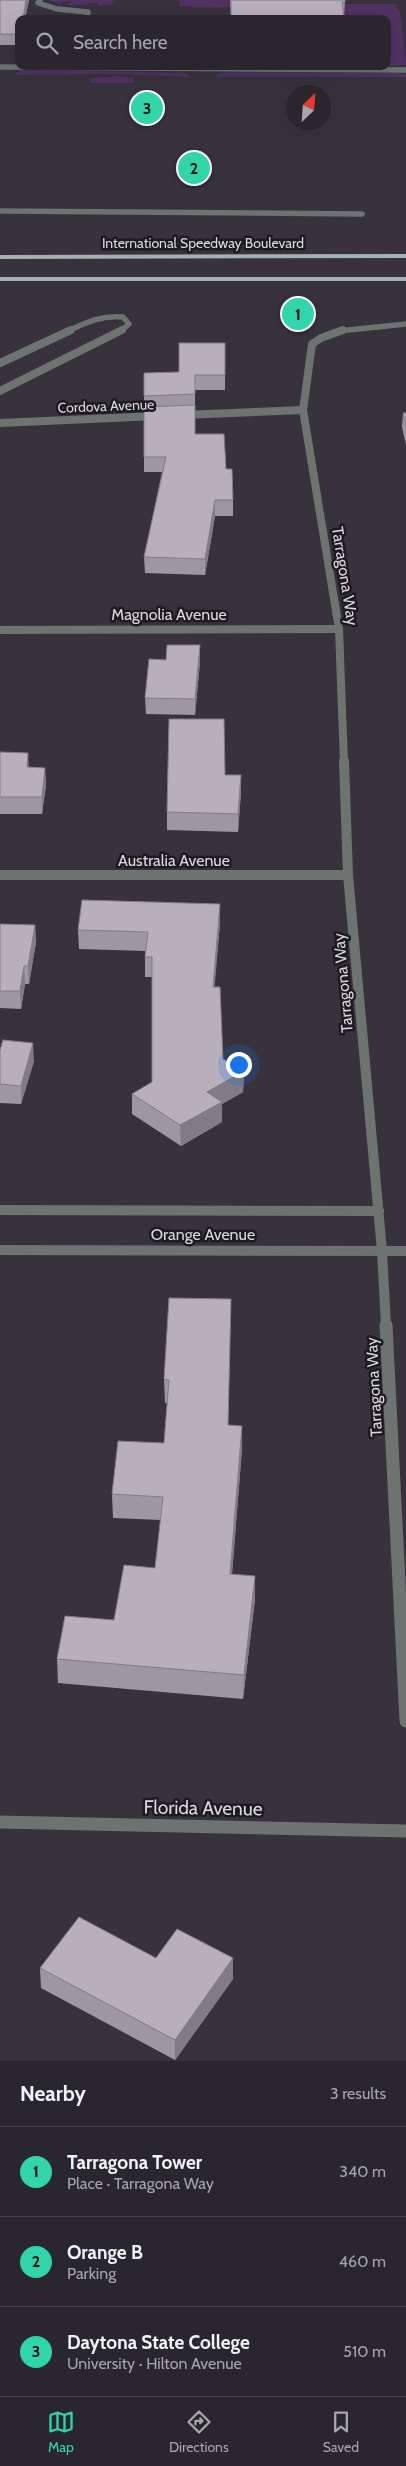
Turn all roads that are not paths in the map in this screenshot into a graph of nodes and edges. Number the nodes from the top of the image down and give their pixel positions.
1 (40, 0) edge
2 (87, 15) edge
3 (0, 67) edge
4 (15, 67) edge
5 (391, 70) edge
6 (406, 70) edge
7 (0, 212) edge
8 (362, 214) dead end
9 (406, 256) edge
10 (0, 257) edge
11 (26, 257) junction
12 (0, 261) edge
13 (406, 278) edge
14 (0, 279) edge
15 (406, 324) edge
16 (0, 363) edge
17 (0, 391) edge
18 (302, 410) junction
19 (176, 415) edge
20 (166, 416) edge
21 (0, 423) edge
22 (339, 629) junction
23 (0, 630) edge
24 (0, 875) edge
25 (348, 875) junction
26 (0, 1210) edge
27 (378, 1211) junction
28 (0, 1250) edge
29 (382, 1250) junction
30 (406, 1251) edge
31 (406, 1721) edge
32 (0, 1822) edge
33 (406, 1831) edge

1 - 2 street
3 - 4 street
5 - 6 street
7 - 8 street
9 - 11 main road, International Speedway Boulevard
10 - 11 main road, International Speedway Boulevard
11 - 12 main road
13 - 14 main road
15 - 18 street, Tarragona Way
16 - 17 street
18 - 19 street, Cordova Avenue
18 - 22 street, Tarragona Way
20 - 21 street, Cordova Avenue
22 - 23 street, Magnolia Avenue
22 - 25 street, Tarragona Way
24 - 25 street, Australia Avenue
25 - 27 street, Tarragona Way
26 - 27 street, Orange Avenue
27 - 29 street, Tarragona Way
28 - 29 street, Orange Avenue
29 - 30 street, Orange Avenue
29 - 31 street, Tarragona Way
32 - 33 street, Florida Avenue

